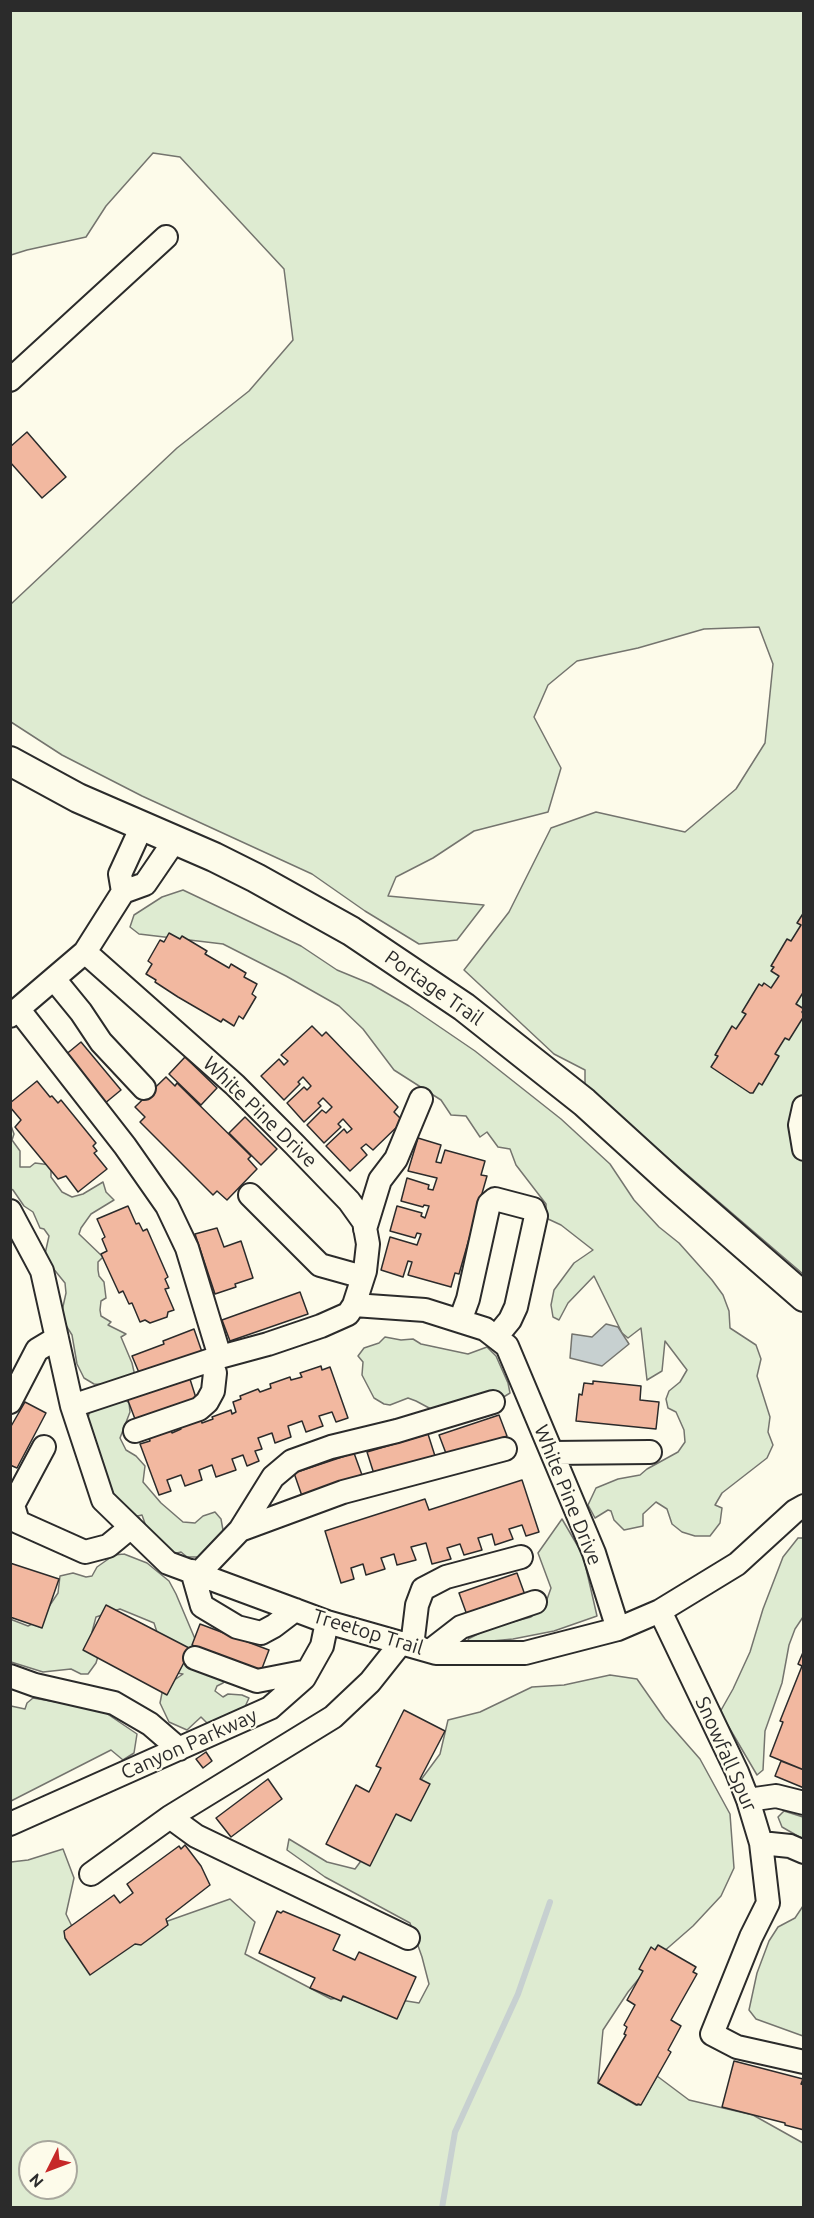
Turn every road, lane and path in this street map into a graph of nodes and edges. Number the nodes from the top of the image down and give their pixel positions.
1 (166, 237) dead end
2 (10, 380) edge
3 (10, 761) edge
4 (142, 826) junction
5 (175, 840) junction
6 (123, 892) junction
7 (85, 952) junction
8 (54, 979) junction
9 (15, 1013) edge
10 (144, 1088) dead end
11 (421, 1099) dead end
12 (804, 1107) edge
13 (804, 1149) edge
14 (250, 1196) dead end
15 (10, 1212) edge
16 (365, 1228) junction
17 (18, 1243) edge
18 (363, 1277) junction
19 (804, 1297) edge
20 (354, 1305) junction
21 (460, 1321) junction
22 (496, 1337) junction
23 (57, 1338) junction
24 (216, 1358) junction
25 (10, 1402) edge
26 (493, 1402) dead end
27 (72, 1406) junction
28 (135, 1431) dead end
29 (44, 1448) dead end
30 (505, 1449) dead end
31 (650, 1452) dead end
32 (552, 1453) junction
33 (801, 1506) edge
34 (131, 1527) junction
35 (240, 1530) junction
36 (521, 1557) dead end
37 (195, 1572) junction
38 (535, 1602) dead end
39 (295, 1610) junction
40 (660, 1611) junction
41 (327, 1622) junction
42 (618, 1629) junction
43 (414, 1647) junction
44 (195, 1658) dead end
45 (308, 1671) junction
46 (10, 1676) edge
47 (179, 1749) junction
48 (748, 1800) junction
49 (804, 1803) edge
50 (170, 1817) junction
51 (10, 1824) edge
52 (761, 1843) junction
53 (804, 1852) edge
54 (91, 1874) dead end
55 (408, 1938) dead end
56 (804, 2062) edge

1 - 2 street
3 - 4 main road, Portage Trail
4 - 5 main road, Portage Trail
4 - 6 street
5 - 6 street
5 - 19 main road, Portage Trail
6 - 7 street
7 - 8 street
7 - 16 street, White Pine Drive
8 - 9 street
8 - 10 street
9 - 24 street
11 - 16 street
12 - 13 street
14 - 18 street
15 - 17 street, Treetop Trail
16 - 18 street, White Pine Drive
17 - 23 street, Treetop Trail
18 - 20 street, White Pine Drive
20 - 21 street, White Pine Drive
20 - 24 street
21 - 22 street, White Pine Drive
21 - 22 street
22 - 32 street, White Pine Drive
23 - 25 street
23 - 27 street, Treetop Trail
24 - 27 street
24 - 28 street
26 - 35 street
27 - 34 street, Treetop Trail
29 - 34 street
30 - 35 street
31 - 32 street
32 - 42 street, White Pine Drive
33 - 40 street, Treetop Trail
34 - 37 street, Treetop Trail
35 - 37 street
36 - 43 street
37 - 39 street, Treetop Trail
37 - 39 street
38 - 43 street
39 - 41 street, Treetop Trail
40 - 42 street, Treetop Trail
40 - 48 street, Snowfall Spur
41 - 43 street, Treetop Trail
41 - 45 street, Canyon Parkway
42 - 43 street, Treetop Trail
43 - 50 street
44 - 45 street
45 - 47 street, Canyon Parkway
46 - 47 street
47 - 51 street, Canyon Parkway
48 - 49 street
48 - 52 street, Snowfall Spur
50 - 54 street
50 - 55 street
52 - 53 street
52 - 56 street, Snowfall Spur

